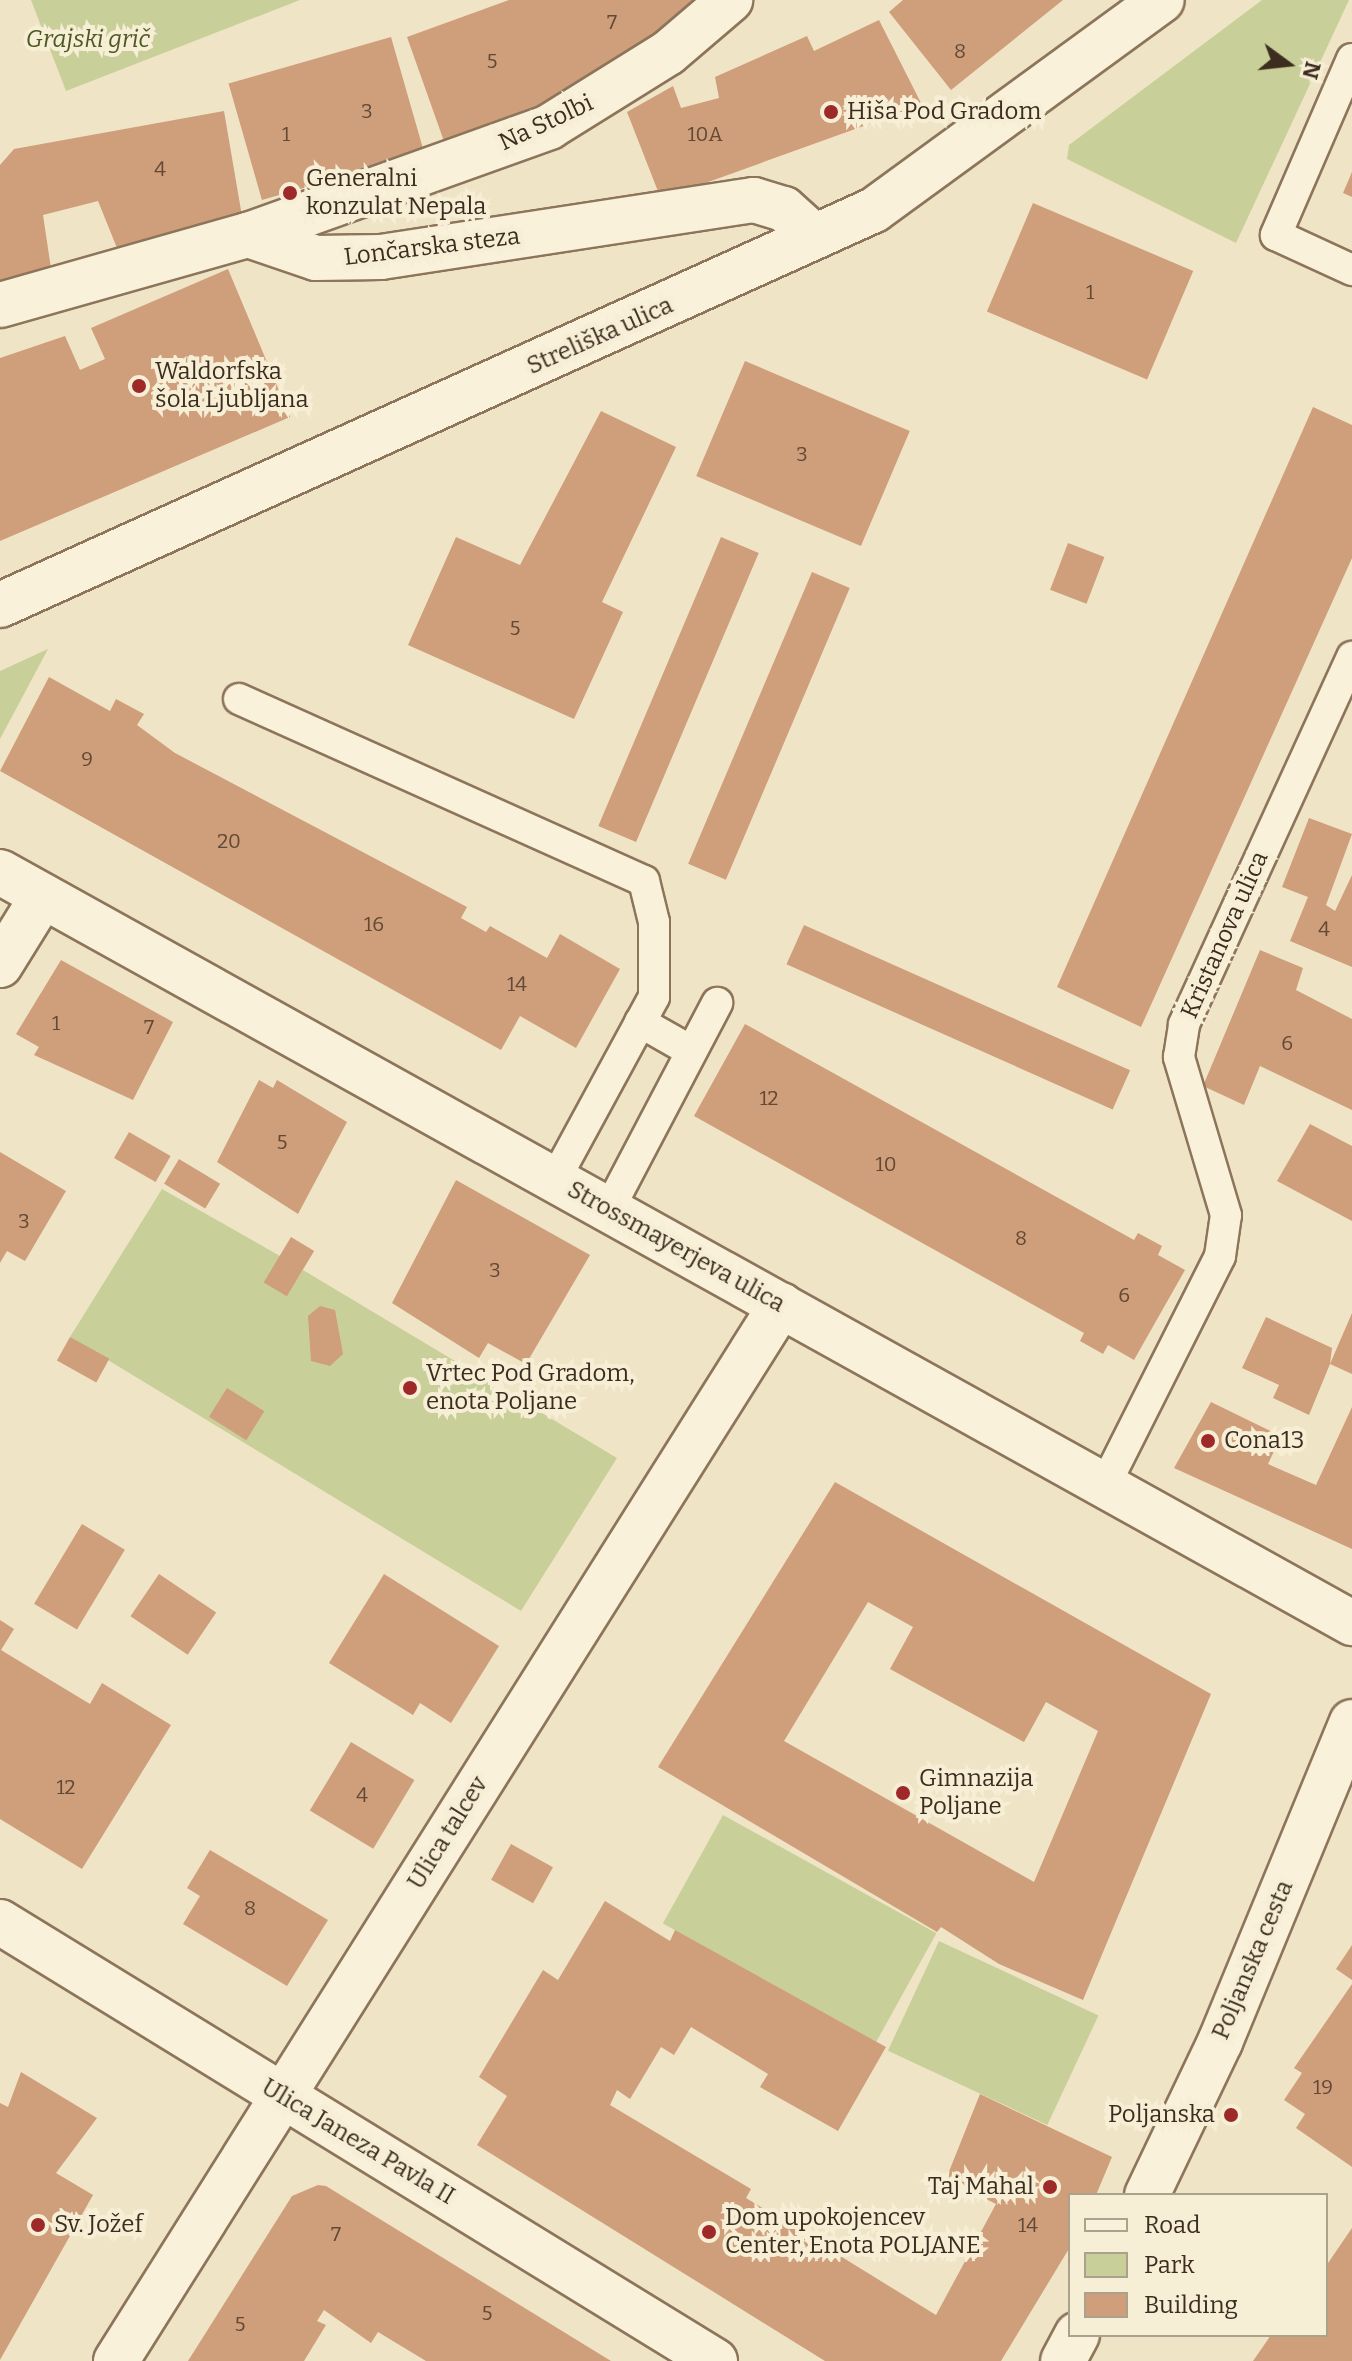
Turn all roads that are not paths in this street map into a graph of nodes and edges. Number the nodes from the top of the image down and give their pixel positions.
1 (730, 0) edge
2 (1162, 0) edge
3 (1352, 59) edge
4 (248, 235) junction
5 (814, 236) junction
6 (1352, 270) edge
7 (0, 305) edge
8 (0, 605) edge
9 (1352, 657) edge
10 (239, 699) dead end
11 (0, 872) edge
12 (43, 896) junction
13 (0, 965) edge
14 (717, 1003) dead end
15 (640, 1022) junction
16 (691, 1051) junction
17 (555, 1179) junction
18 (609, 1209) junction
19 (781, 1305) junction
20 (1105, 1485) junction
21 (1352, 1623) edge
22 (1352, 1722) edge
23 (0, 1922) edge
24 (282, 2095) junction
25 (1148, 2193) edge
26 (1076, 2337) edge
27 (116, 2361) edge
28 (715, 2361) edge
29 (1063, 2361) edge

1 - 4 street, Na Stolbi
2 - 5 street, Streliška ulica
3 - 6 lane
4 - 5 street, Lončarska steza
4 - 7 street
5 - 8 street, Streliška ulica
9 - 20 lane, Kristanova ulica
10 - 15 lane
11 - 12 street, Strossmayerjeva ulica
12 - 13 street
12 - 17 street, Strossmayerjeva ulica
14 - 16 lane
15 - 16 lane
15 - 17 lane
16 - 18 lane
17 - 18 street, Strossmayerjeva ulica
18 - 19 street, Strossmayerjeva ulica
19 - 20 street, Strossmayerjeva ulica
19 - 24 street, Ulica talcev
20 - 21 street, Strossmayerjeva ulica
22 - 25 street, Poljanska cesta
23 - 24 street, Ulica Janeza Pavla II
24 - 27 street, Ulica talcev
24 - 28 street, Ulica Janeza Pavla II
26 - 29 street

